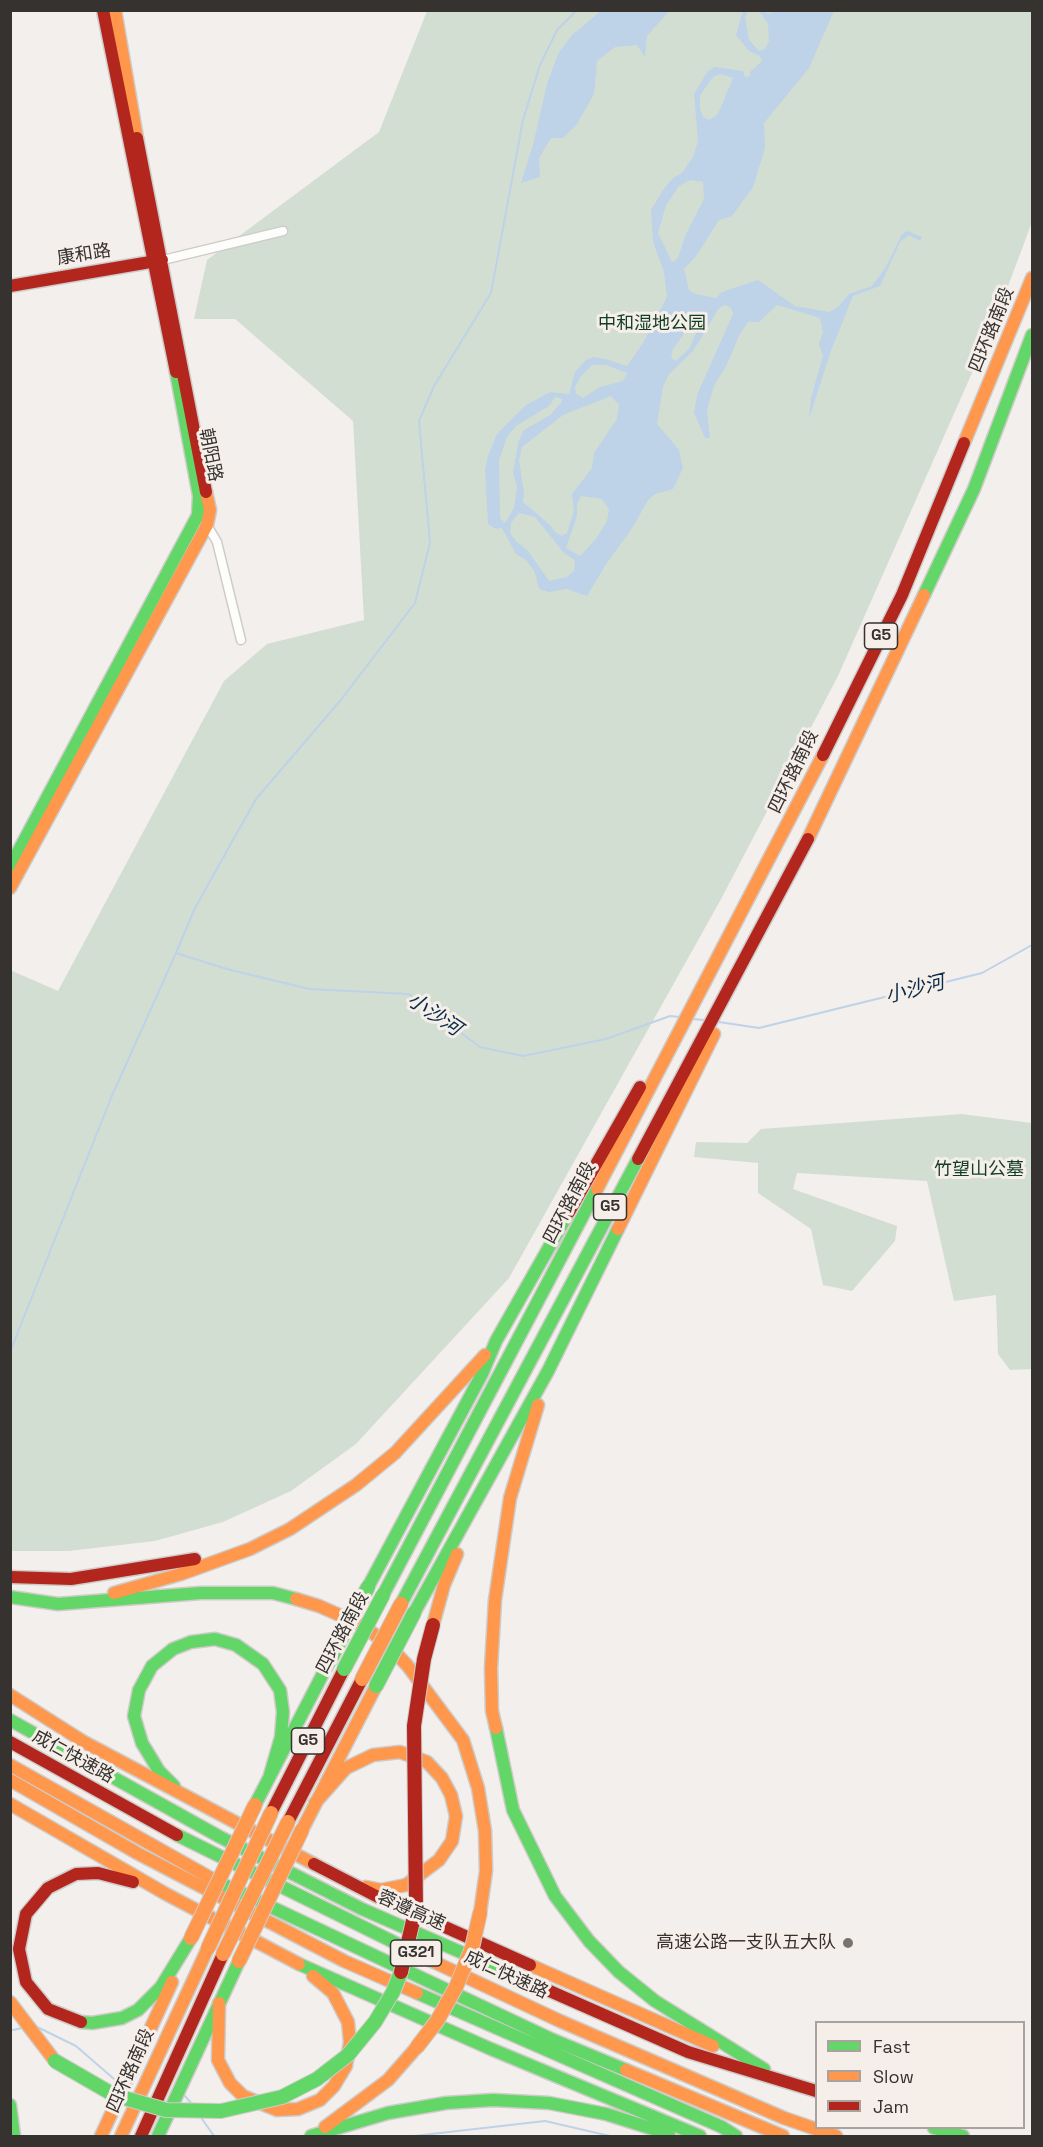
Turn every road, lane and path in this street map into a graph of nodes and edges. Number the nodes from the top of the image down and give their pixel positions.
1 (103, 10) edge
2 (115, 10) edge
3 (283, 231) dead end
4 (159, 261) junction
5 (1032, 278) edge
6 (10, 286) edge
7 (1032, 335) edge
8 (207, 525) junction
9 (241, 639) dead end
10 (10, 867) edge
11 (10, 888) edge
12 (736, 982) junction
13 (665, 1051) junction
14 (480, 1369) junction
15 (538, 1395) junction
16 (493, 1472) junction
17 (290, 1529) junction
18 (10, 1577) edge
19 (10, 1597) edge
20 (82, 1602) junction
21 (10, 1695) edge
22 (10, 1720) edge
23 (10, 1742) edge
24 (10, 1765) edge
25 (270, 1775) junction
26 (10, 1780) edge
27 (185, 1797) junction
28 (315, 1803) junction
29 (10, 1804) edge
30 (355, 1885) junction
31 (166, 1894) junction
32 (191, 1938) junction
33 (299, 1964) junction
34 (10, 2002) edge
35 (219, 2003) junction
36 (755, 2063) junction
37 (782, 2080) junction
38 (815, 2091) edge
39 (10, 2105) edge
40 (815, 2129) edge
41 (816, 2129) edge
42 (940, 2129) edge
43 (14, 2136) edge
44 (101, 2136) edge
45 (121, 2136) edge
46 (141, 2136) edge
47 (158, 2136) edge
48 (310, 2136) edge
49 (677, 2136) edge
50 (700, 2136) edge
51 (736, 2136) edge
52 (783, 2136) edge
53 (836, 2136) edge
54 (963, 2136) edge

1 - 4 main road, 朝阳路
2 - 4 main road, 朝阳路
3 - 4 street
4 - 6 main road, 康和路
4 - 8 main road, 朝阳路
4 - 10 main road, 朝阳路
5 - 13 main road, 四环路南段 / G5
7 - 12 main road, 四环路南段 / G5
8 - 9 street, 朝阳路
8 - 11 main road
12 - 15 main road
12 - 46 main road, 四环路南段 / G5, bridge
13 - 14 main road
13 - 45 main road, 四环路南段 / G5, bridge
14 - 17 main road
14 - 25 main road, bridge
15 - 16 main road
15 - 36 main road
16 - 28 main road, bridge
16 - 34 main road, bridge
17 - 18 main road
17 - 20 main road
19 - 20 main road
20 - 48 main road, bridge
21 - 27 main road
22 - 37 main road, 蓉遵高速
23 - 40 main road, 成仁快速路 / G321
24 - 52 main road, 成仁快速路 / G321
25 - 27 main road
25 - 32 main road, bridge
26 - 51 main road
27 - 30 main road
28 - 30 main road
28 - 35 main road, bridge
29 - 31 main road
30 - 36 main road
31 - 32 main road
31 - 33 main road
32 - 44 main road
33 - 35 main road
33 - 50 main road
35 - 47 main road
36 - 37 main road
37 - 38 main road, 蓉遵高速
39 - 43 main road
41 - 53 main road, 成仁快速路 / G321
42 - 54 main road
48 - 49 main road

